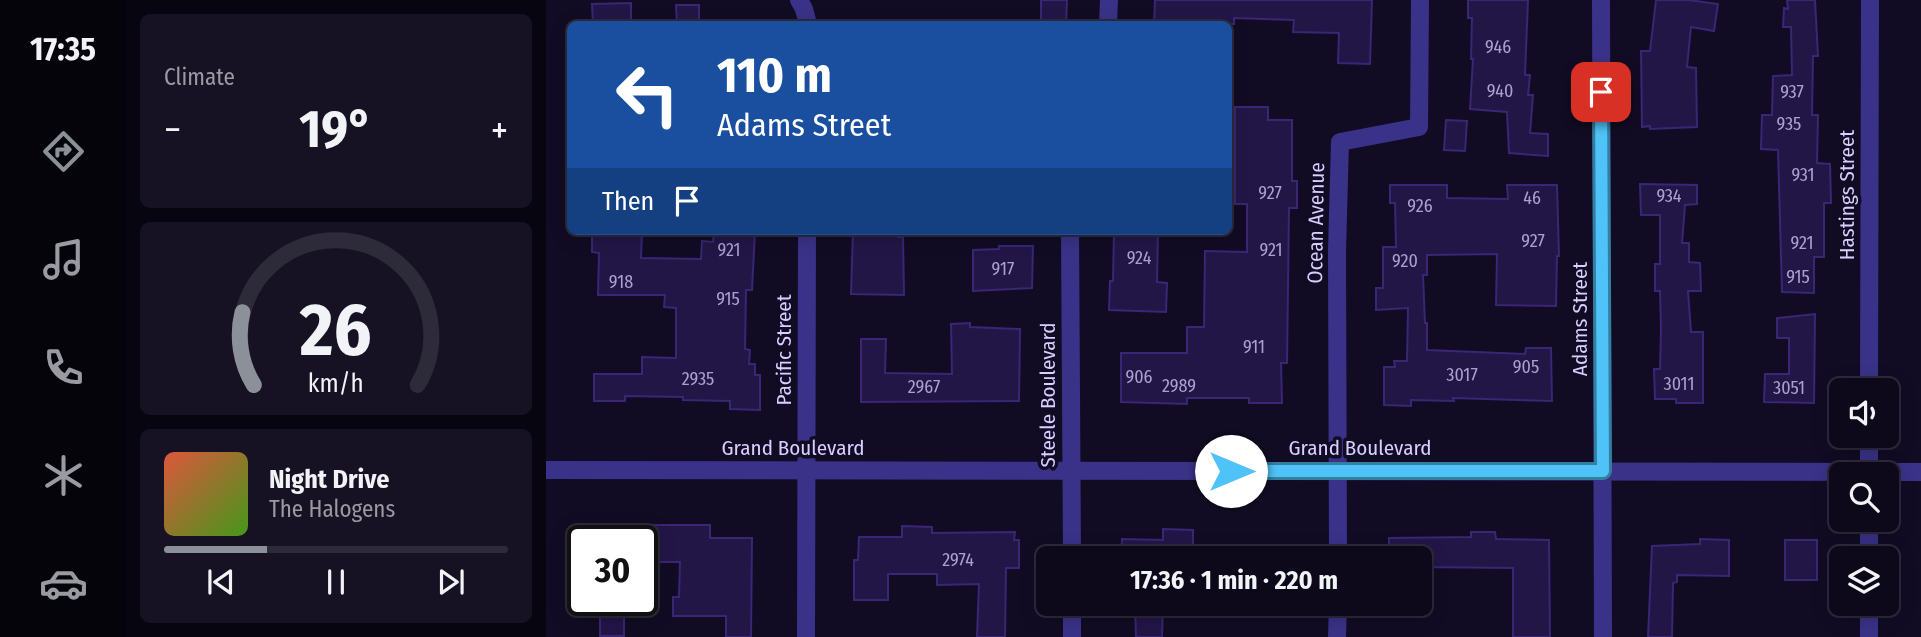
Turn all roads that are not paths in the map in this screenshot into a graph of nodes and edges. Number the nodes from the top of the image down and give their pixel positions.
1 (799, 0) edge
2 (1109, 0) edge
3 (1420, 0) edge
4 (1601, 0) edge
5 (1870, 0) edge
6 (807, 21) edge
7 (1108, 21) edge
8 (807, 235) edge
9 (1070, 235) edge
10 (1869, 378) edge
11 (546, 470) edge
12 (806, 471) junction
13 (1072, 471) junction
14 (1338, 471) junction
15 (1603, 471) junction
16 (1899, 472) edge
17 (1921, 472) edge
18 (1829, 473) edge
19 (1072, 546) edge
20 (1338, 546) edge
21 (1072, 616) edge
22 (1338, 616) edge
23 (1869, 616) edge
24 (806, 637) edge
25 (1072, 637) edge
26 (1338, 637) edge
27 (1603, 637) edge
28 (1869, 637) edge

1 - 6 street
2 - 7 street
3 - 14 street, Ocean Avenue
4 - 15 street, Adams Street
5 - 10 street, Hastings Street
8 - 12 street, Pacific Street
9 - 13 street, Steele Boulevard
11 - 12 street, Grand Boulevard
12 - 13 street, Grand Boulevard
12 - 24 street, Pacific Street
13 - 14 street, Grand Boulevard
13 - 19 street, Steele Boulevard
14 - 15 street, Grand Boulevard
14 - 20 street
15 - 18 street, Grand Boulevard
15 - 27 street, Adams Street
16 - 17 street, Grand Boulevard
21 - 25 street
22 - 26 street
23 - 28 street

